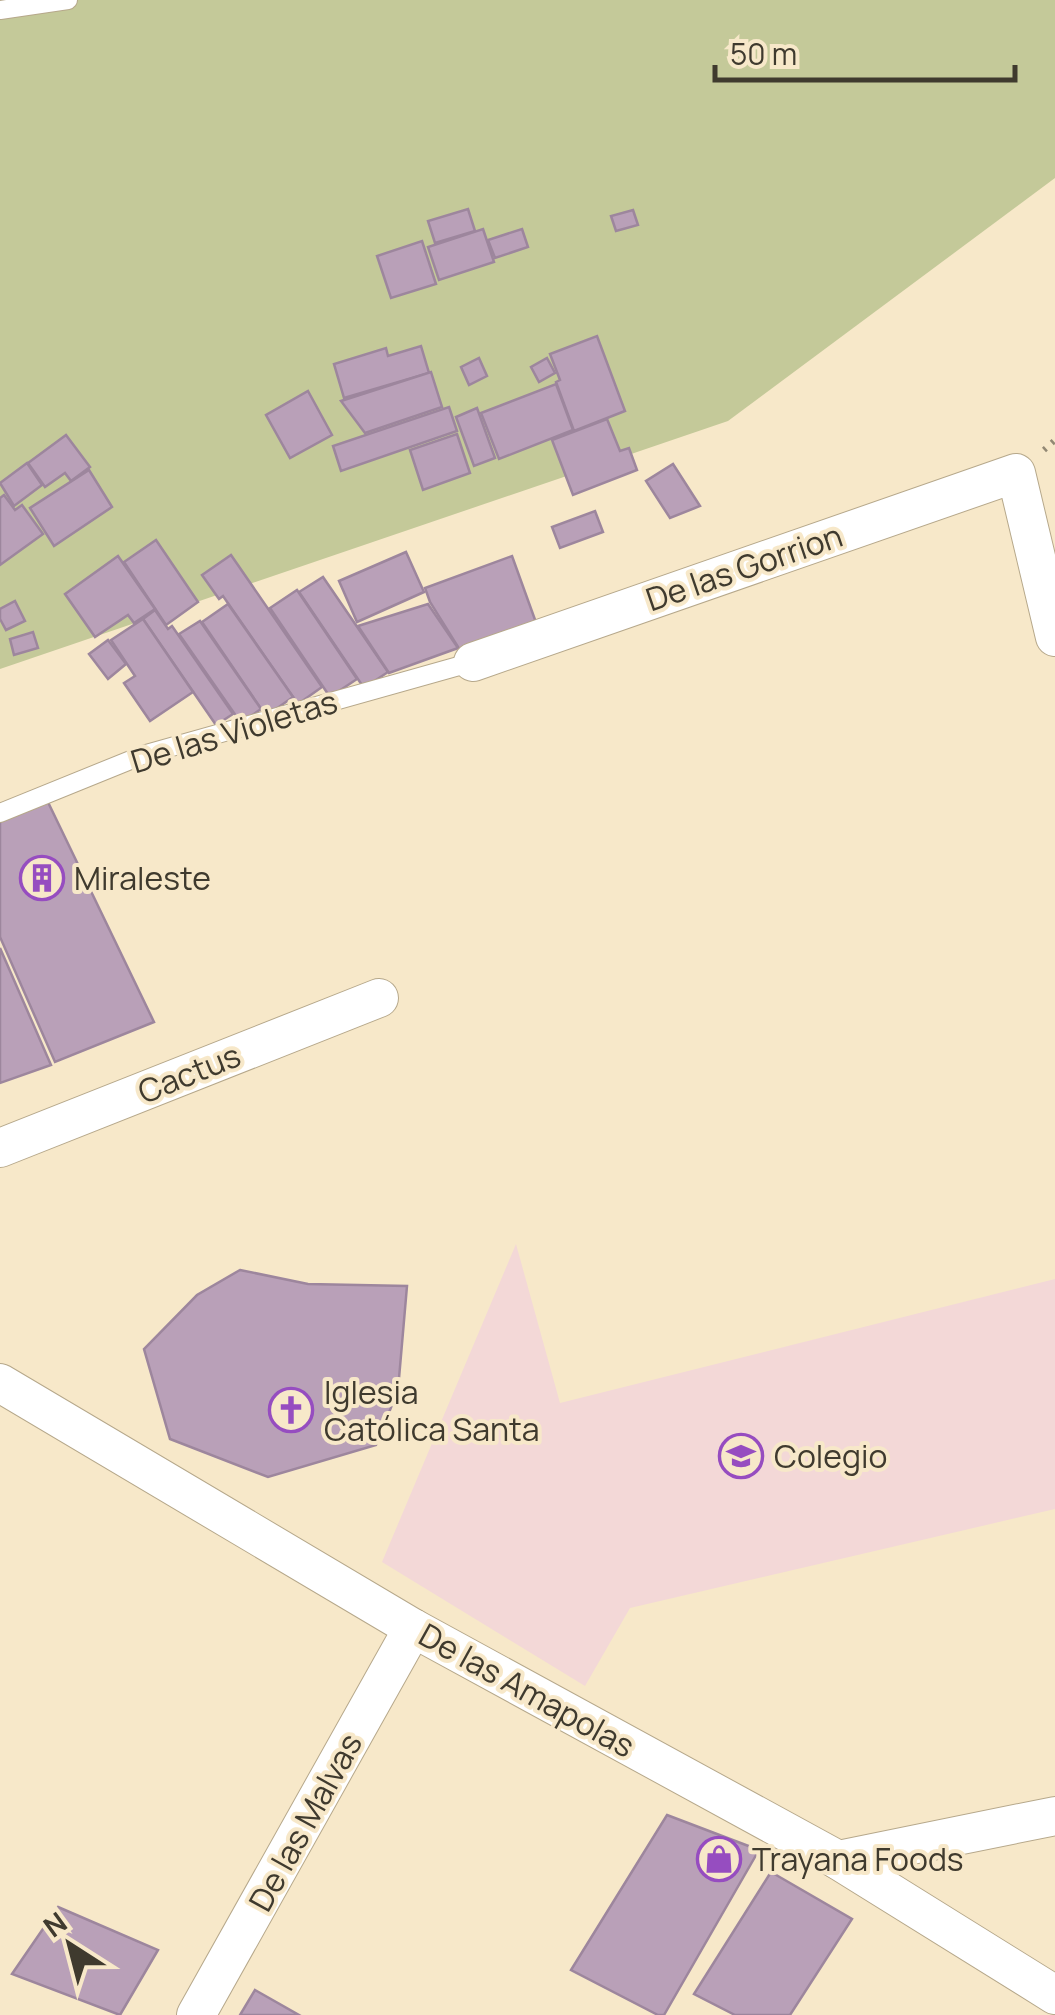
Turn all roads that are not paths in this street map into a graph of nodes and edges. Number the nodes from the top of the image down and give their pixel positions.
1 (68, 0) edge
2 (0, 10) edge
3 (1055, 637) edge
4 (473, 662) joint
5 (0, 813) edge
6 (379, 998) dead end
7 (0, 1148) edge
8 (0, 1383) edge
9 (414, 1628) junction
10 (1055, 1816) edge
11 (838, 1860) junction
12 (1055, 1996) edge
13 (196, 2015) edge

1 - 2 lane
3 - 4 street, De las Gorrion
4 - 5 lane, De las Violetas
6 - 7 street, Cactus
8 - 9 street, De las Amapolas
9 - 11 street, De las Amapolas
9 - 13 street, De las Malvas
10 - 11 street
11 - 12 street, De las Amapolas

